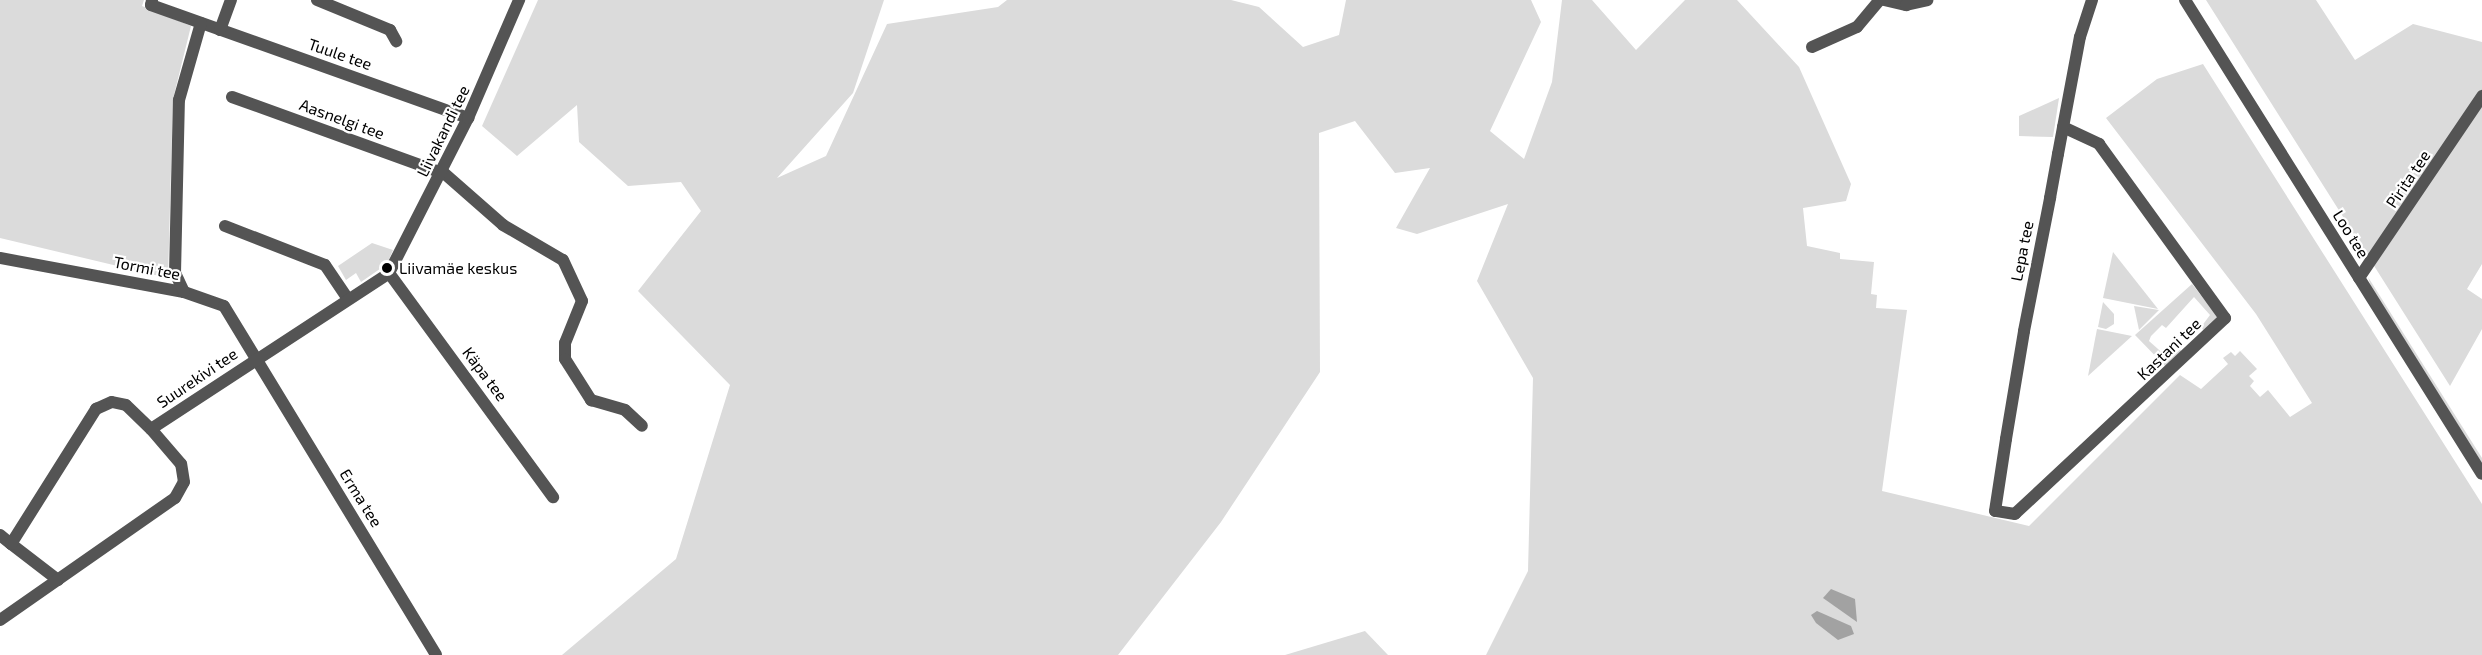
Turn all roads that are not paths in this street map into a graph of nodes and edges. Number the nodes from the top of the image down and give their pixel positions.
1 (152, 0) edge
2 (231, 0) edge
3 (317, 0) edge
4 (519, 0) edge
5 (1882, 0) edge
6 (2092, 0) edge
7 (2180, 0) edge
8 (1922, 2) edge
9 (2188, 6) edge
10 (201, 23) junction
11 (220, 30) junction
12 (396, 41) dead end
13 (1812, 47) dead end
14 (2482, 96) edge
15 (232, 97) dead end
16 (468, 118) junction
17 (2063, 127) junction
18 (441, 173) junction
19 (225, 226) dead end
20 (0, 258) edge
21 (389, 273) junction
22 (2359, 278) junction
23 (184, 292) junction
24 (347, 298) junction
25 (258, 358) junction
26 (642, 426) dead end
27 (151, 429) junction
28 (2482, 474) edge
29 (553, 496) dead end
30 (1995, 511) joint
31 (0, 535) edge
32 (11, 544) junction
33 (58, 580) junction
34 (0, 620) edge
35 (436, 655) edge

1 - 10 street, Tuule tee
2 - 11 street
3 - 12 street
4 - 16 street, Liivakandi tee
5 - 8 street
5 - 13 street
6 - 17 street, Lepa tee
7 - 9 street, Loo tee
9 - 22 street, Loo tee
10 - 11 street, Tuule tee
10 - 23 street
11 - 16 street, Tuule tee
14 - 22 street, Pirita tee
15 - 18 street, Aasnelgi tee
16 - 18 street, Liivakandi tee
17 - 30 street, Lepa tee
17 - 30 street, Kastani tee
18 - 21 street, Liivakandi tee
18 - 26 street
19 - 24 street
20 - 23 street, Tormi tee
21 - 24 street, Suurekivi tee
21 - 29 street, Käpa tee
22 - 28 street, Loo tee
23 - 25 street, Tormi tee
24 - 25 street, Suurekivi tee
25 - 27 street, Suurekivi tee
25 - 35 street, Erma tee
27 - 32 street
27 - 33 street, Suurekivi tee
31 - 32 street
32 - 33 street
33 - 34 street, Suurekivi tee

